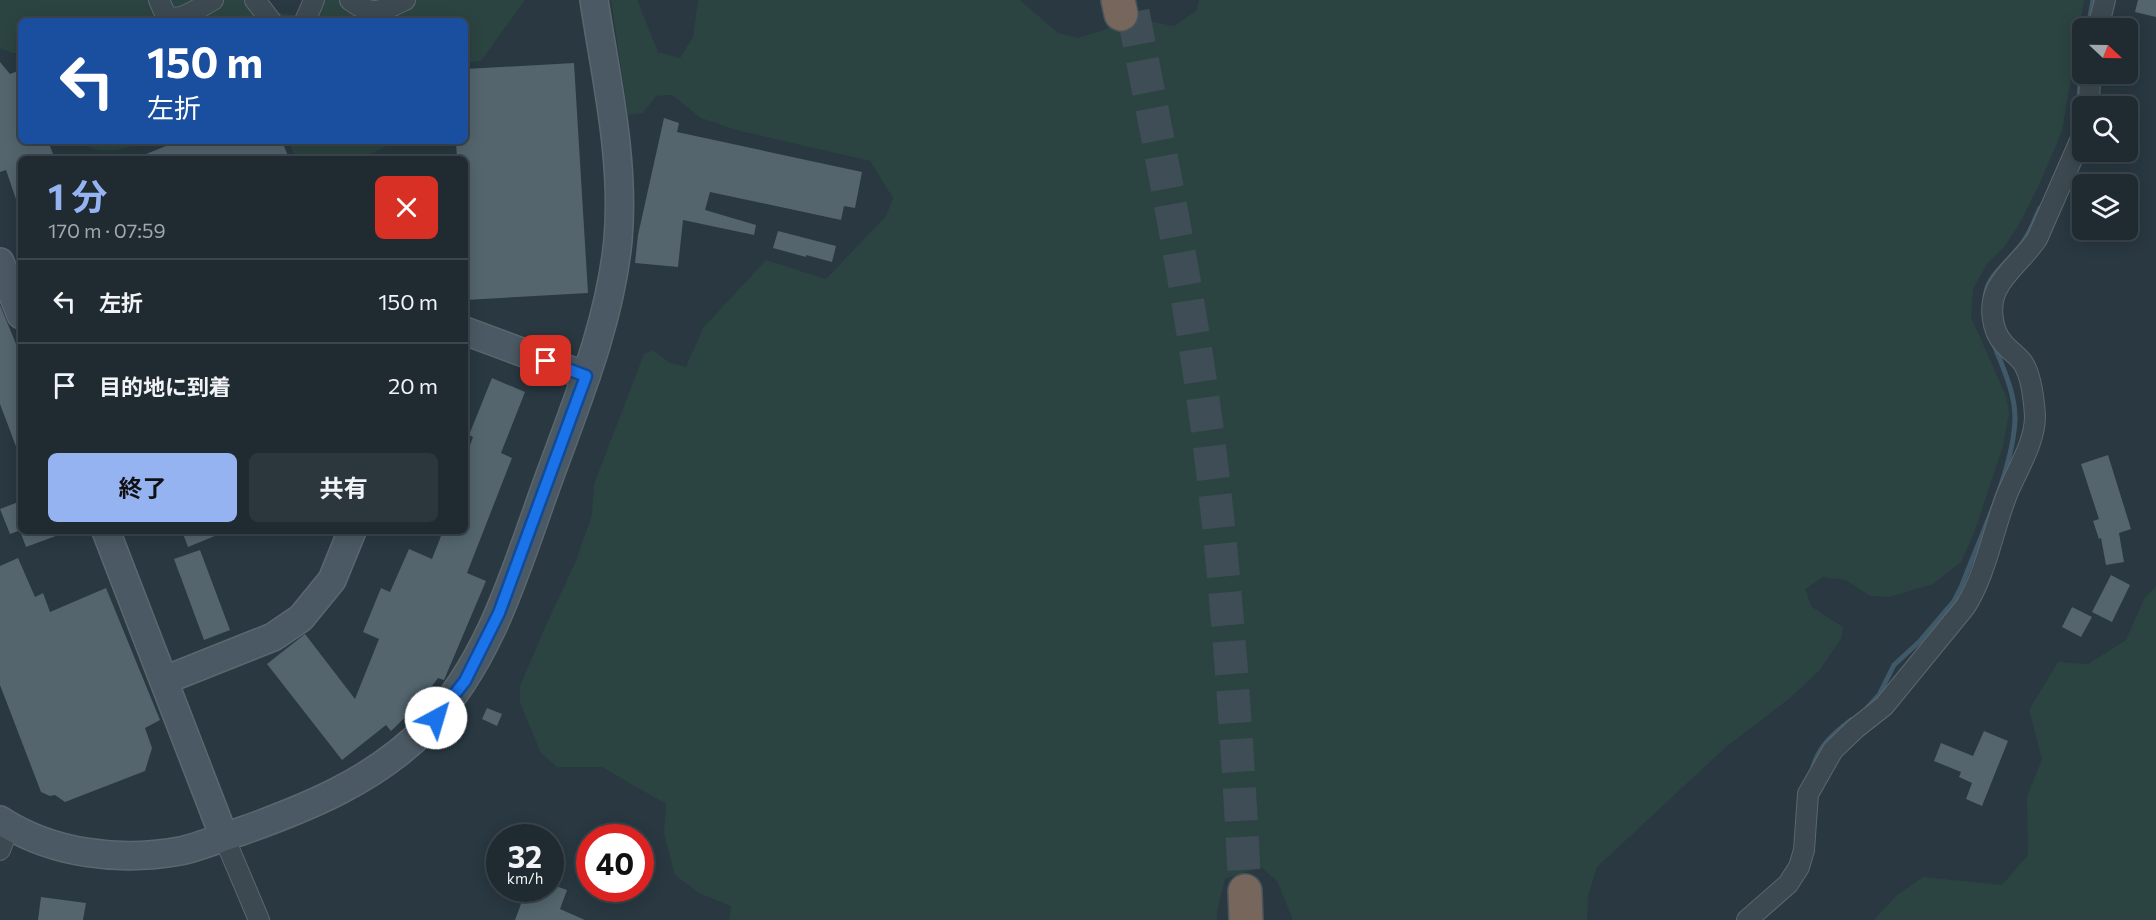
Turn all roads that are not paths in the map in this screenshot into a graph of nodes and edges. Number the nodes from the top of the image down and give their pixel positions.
1 (159, 0) edge
2 (213, 0) edge
3 (255, 0) edge
4 (314, 0) edge
5 (350, 0) edge
6 (405, 0) edge
7 (594, 0) edge
8 (2105, 0) edge
9 (171, 18) edge
10 (181, 18) edge
11 (269, 18) edge
12 (306, 18) edge
13 (2100, 18) edge
14 (2072, 159) edge
15 (0, 262) edge
16 (18, 307) edge
17 (468, 332) edge
18 (586, 376) junction
19 (107, 534) edge
20 (351, 534) edge
21 (165, 680) junction
22 (3, 832) edge
23 (224, 837) junction
24 (259, 920) edge
25 (1747, 920) edge

1 - 9 street
2 - 10 street
3 - 11 street
4 - 12 street
5 - 6 street
7 - 18 street
8 - 13 street
14 - 25 street
15 - 16 street
17 - 18 street
18 - 23 street
19 - 21 street
20 - 21 street
21 - 23 street
22 - 23 street
23 - 24 street

